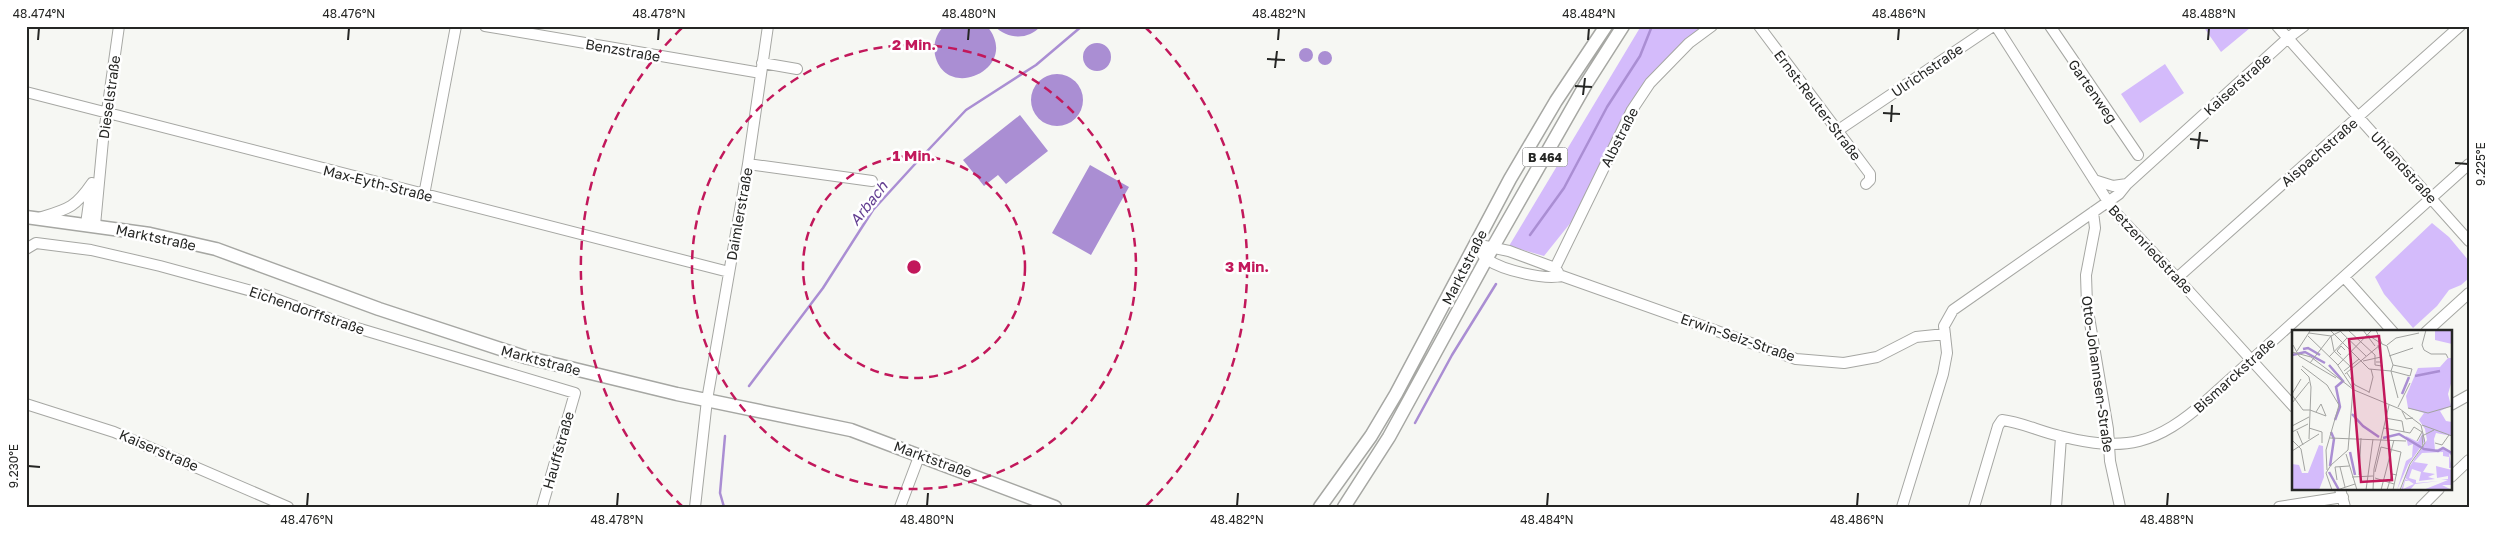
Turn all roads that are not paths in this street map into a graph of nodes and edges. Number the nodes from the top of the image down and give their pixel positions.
1 (119, 26) edge
2 (456, 26) edge
3 (485, 26) edge
4 (768, 26) edge
5 (1606, 26) edge
6 (1624, 26) edge
7 (1712, 26) edge
8 (1759, 26) edge
9 (1994, 26) edge
10 (2050, 26) edge
11 (2277, 26) edge
12 (2304, 26) edge
13 (2460, 26) edge
14 (2288, 38) junction
15 (761, 68) junction
16 (797, 69) dead end
17 (26, 92) edge
18 (107, 113) junction
19 (2358, 116) junction
20 (1837, 131) junction
21 (2138, 155) dead end
22 (748, 164) junction
23 (2469, 164) edge
24 (99, 168) junction
25 (2094, 180) junction
26 (872, 181) dead end
27 (92, 183) junction
28 (1866, 184) dead end
29 (2127, 184) junction
30 (424, 195) junction
31 (2432, 197) junction
32 (2108, 203) junction
33 (2093, 212) junction
34 (33, 218) edge
35 (90, 224) junction
36 (2469, 241) edge
37 (1475, 244) junction
38 (1493, 247) junction
39 (26, 249) edge
40 (1486, 259) junction
41 (729, 272) junction
42 (1558, 272) junction
43 (2344, 277) junction
44 (2178, 278) junction
45 (2469, 293) edge
46 (2391, 330) edge
47 (2428, 330) edge
48 (1945, 334) junction
49 (2251, 360) junction
50 (575, 393) joint
51 (2469, 395) edge
52 (707, 400) junction
53 (26, 404) edge
54 (2452, 404) edge
55 (2292, 405) edge
56 (2061, 437) junction
57 (2109, 444) junction
58 (920, 454) junction
59 (2469, 460) edge
60 (2452, 476) edge
61 (2438, 490) edge
62 (2343, 498) edge
63 (288, 507) edge
64 (542, 507) edge
65 (695, 507) edge
66 (900, 507) edge
67 (1056, 507) edge
68 (1320, 507) edge
69 (1344, 507) edge
70 (1902, 507) edge
71 (1974, 507) edge
72 (2056, 507) edge
73 (2120, 507) edge
74 (2279, 507) edge
75 (2421, 507) edge

1 - 18 street, Dieselstraße
2 - 30 street
3 - 15 street, Benzstraße
4 - 15 street, Daimlerstraße
5 - 37 main road, Marktstraße / B 464
6 - 38 main road, Marktstraße / B 464
7 - 42 street, Albstraße
8 - 20 street, Ernst-Reuter-Straße
9 - 20 street, Ulrichstraße
9 - 25 street, Betzenriedstraße
10 - 21 street, Gartenweg
11 - 14 street, Uhlandstraße
12 - 14 street, Kaiserstraße
13 - 19 street, Aispachstraße
14 - 19 street, Uhlandstraße
14 - 29 street, Kaiserstraße
15 - 16 street, Benzstraße
15 - 22 street, Daimlerstraße
17 - 18 street, Max-Eyth-Straße
18 - 24 street, Dieselstraße
18 - 30 street, Max-Eyth-Straße
19 - 31 street, Uhlandstraße
19 - 44 street, Aispachstraße
20 - 28 street, Ernst-Reuter-Straße
22 - 26 street
22 - 41 street, Daimlerstraße
23 - 31 street, Bismarckstraße
24 - 27 street, Dieselstraße
24 - 35 street, Dieselstraße
25 - 29 street
25 - 32 street, Betzenriedstraße
27 - 34 street, Dieselstraße
27 - 35 street, Dieselstraße
29 - 32 street, Kaiserstraße
30 - 41 street, Max-Eyth-Straße
31 - 36 street, Uhlandstraße
31 - 43 street, Bismarckstraße
32 - 33 street, Kaiserstraße
32 - 44 street, Betzenriedstraße
33 - 48 street, Kaiserstraße
33 - 57 street, Otto-Johannsen-Straße
34 - 35 main road, Marktstraße
35 - 52 main road, Marktstraße
37 - 38 street, Erwin-Seiz-Straße
37 - 40 street
37 - 68 main road, Marktstraße / B 464
38 - 40 main road, Marktstraße / B 464
38 - 42 street, Erwin-Seiz-Straße
39 - 50 street, Eichendorffstraße
40 - 42 street, Erwin-Seiz-Straße
40 - 69 main road, Marktstraße / B 464
41 - 52 street, Daimlerstraße
42 - 48 street, Erwin-Seiz-Straße
43 - 46 street
43 - 49 street, Bismarckstraße
44 - 49 street, Betzenriedstraße
45 - 47 street
48 - 70 street
49 - 55 street, Betzenriedstraße
49 - 57 street, Bismarckstraße
50 - 64 street, Hauffstraße
51 - 54 street
52 - 58 main road, Marktstraße
52 - 65 street, Daimlerstraße
53 - 63 street, Kaiserstraße
56 - 57 street, Bismarckstraße
56 - 71 street, Bismarckstraße
56 - 72 street
57 - 73 street, Otto-Johannsen-Straße
58 - 66 street
58 - 67 main road, Marktstraße
59 - 60 street
61 - 75 street
62 - 74 street

